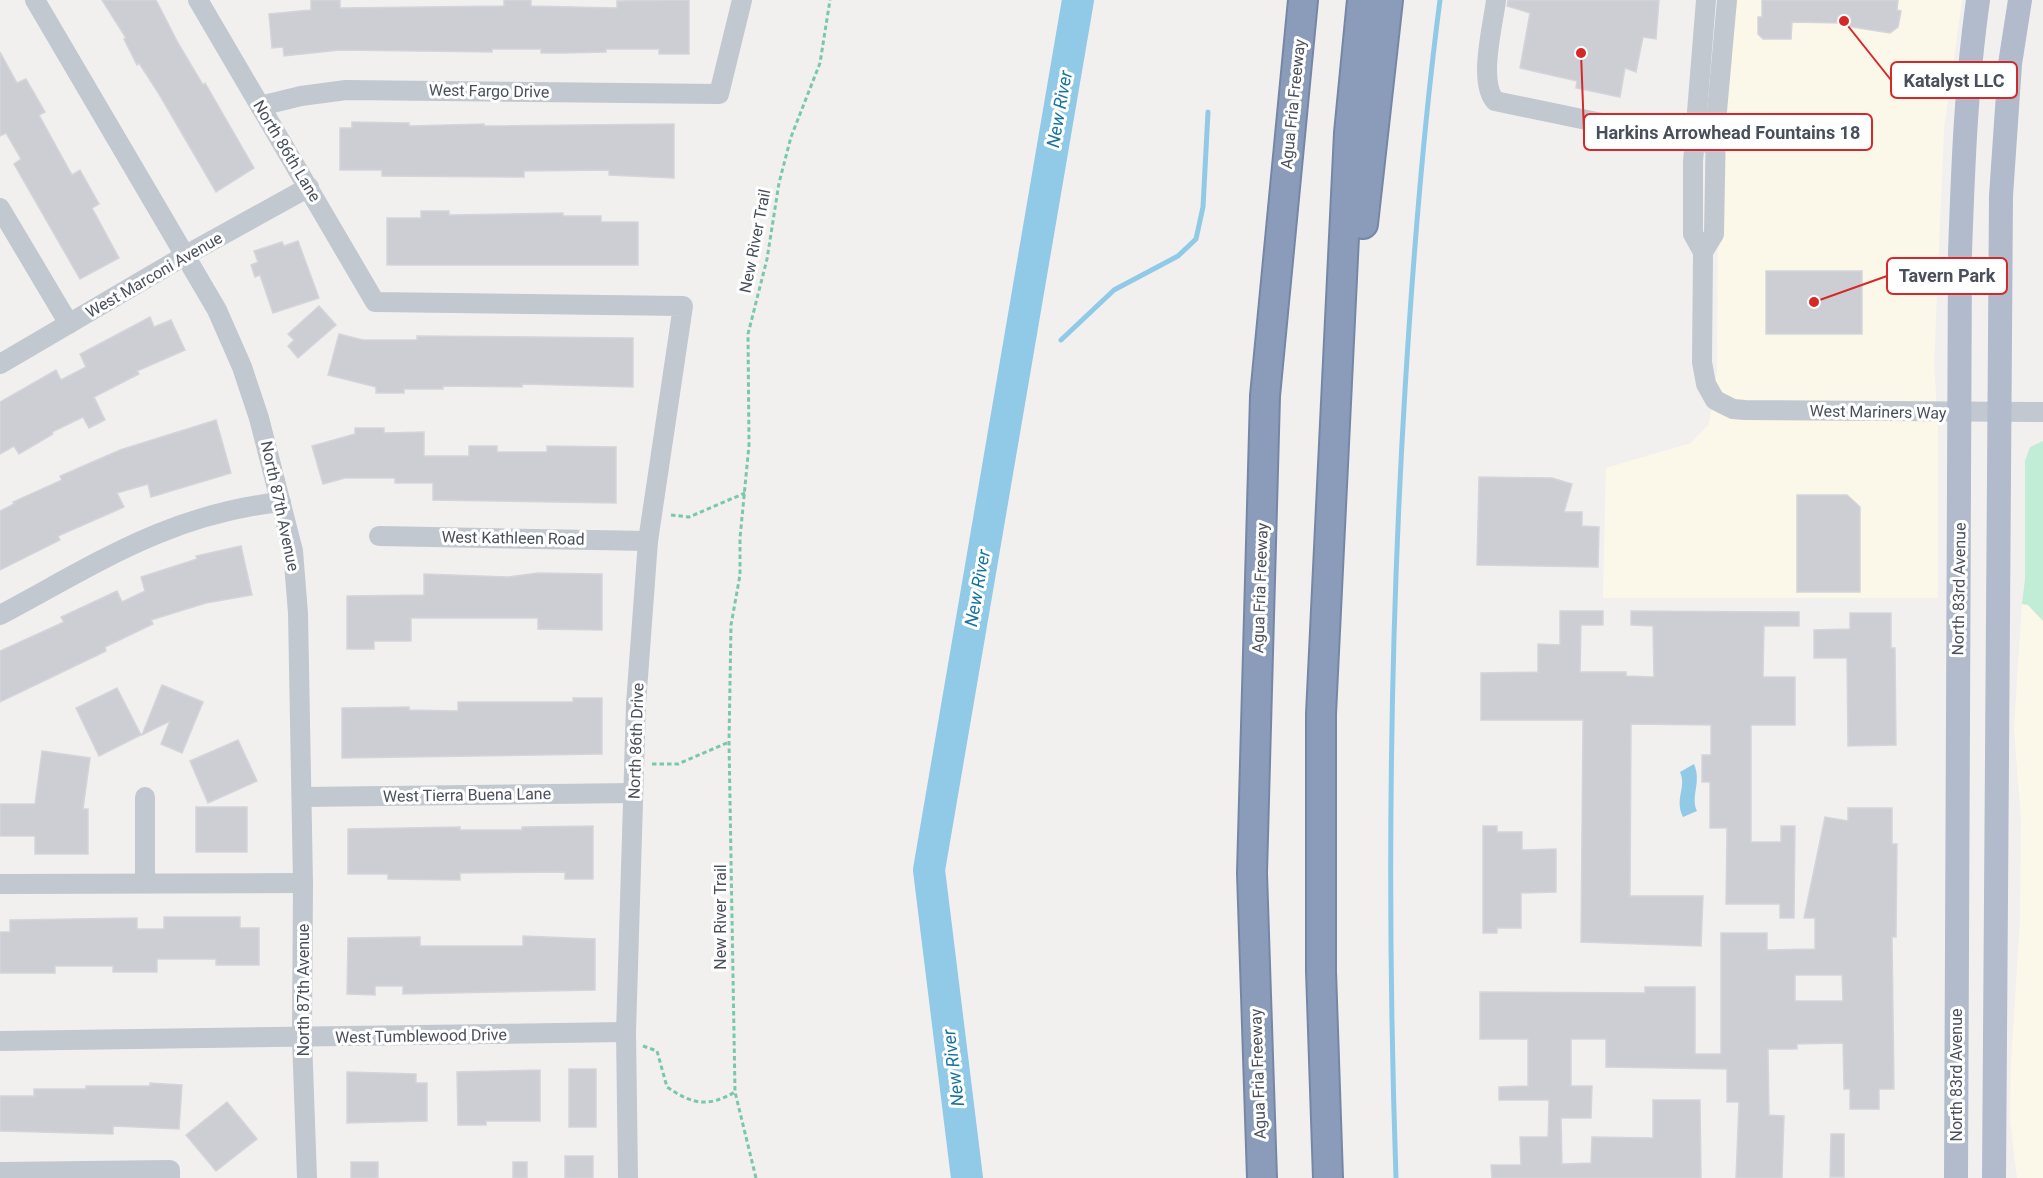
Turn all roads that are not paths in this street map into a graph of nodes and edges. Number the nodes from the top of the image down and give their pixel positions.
1 (35, 0) edge
2 (198, 0) edge
3 (742, 0) edge
4 (1303, 0) edge
5 (1362, 0) edge
6 (1388, 0) edge
7 (1496, 0) edge
8 (1706, 0) edge
9 (1727, 0) edge
10 (1978, 0) edge
11 (2020, 0) edge
12 (260, 106) junction
13 (1694, 142) junction
14 (1716, 142) junction
15 (309, 187) junction
16 (0, 207) edge
17 (1703, 252) junction
18 (186, 255) junction
19 (683, 306) joint
20 (69, 324) junction
21 (0, 364) edge
22 (2043, 412) edge
23 (1960, 413) junction
24 (2000, 414) junction
25 (281, 502) junction
26 (1330, 525) junction
27 (379, 536) dead end
28 (648, 541) junction
29 (0, 615) edge
30 (633, 793) junction
31 (302, 796) junction
32 (145, 797) dead end
33 (145, 883) junction
34 (303, 883) junction
35 (0, 884) edge
36 (302, 1038) junction
37 (627, 1040) junction
38 (0, 1041) edge
39 (0, 1172) edge
40 (170, 1174) edge
41 (307, 1178) edge
42 (628, 1178) edge
43 (1262, 1178) edge
44 (1328, 1178) edge
45 (1956, 1178) edge
46 (1994, 1178) edge

1 - 18 street, North 87th Avenue
2 - 12 street, North 86th Lane
3 - 12 street, West Fargo Drive
4 - 43 highway, Agua Fria Freeway
5 - 26 highway
6 - 26 highway
7 - 13 street
8 - 13 street
9 - 14 street
10 - 23 main road, North 83rd Avenue
11 - 24 main road
12 - 15 street, North 86th Lane
13 - 14 street
13 - 17 street
14 - 17 street
15 - 18 street, West Marconi Avenue
15 - 19 street, North 86th Lane
16 - 20 street
17 - 23 street, West Mariners Way
18 - 20 street, West Marconi Avenue
18 - 25 street, North 87th Avenue
19 - 28 street, North 86th Drive
20 - 21 street, West Marconi Avenue
22 - 24 street, West Mariners Way
23 - 24 street, West Mariners Way
23 - 45 main road, North 83rd Avenue
24 - 46 main road
25 - 29 street
25 - 31 street, North 87th Avenue
26 - 44 highway
27 - 28 street, West Kathleen Road
28 - 30 street, North 86th Drive
30 - 31 street, West Tierra Buena Lane
30 - 37 street, North 86th Drive
31 - 34 street, North 87th Avenue
32 - 33 street
33 - 34 street
33 - 35 street
34 - 36 street, North 87th Avenue
36 - 37 street, West Tumblewood Drive
36 - 38 street, West Tumblewood Drive
36 - 41 street, North 87th Avenue
37 - 42 street, North 86th Drive
39 - 40 street

